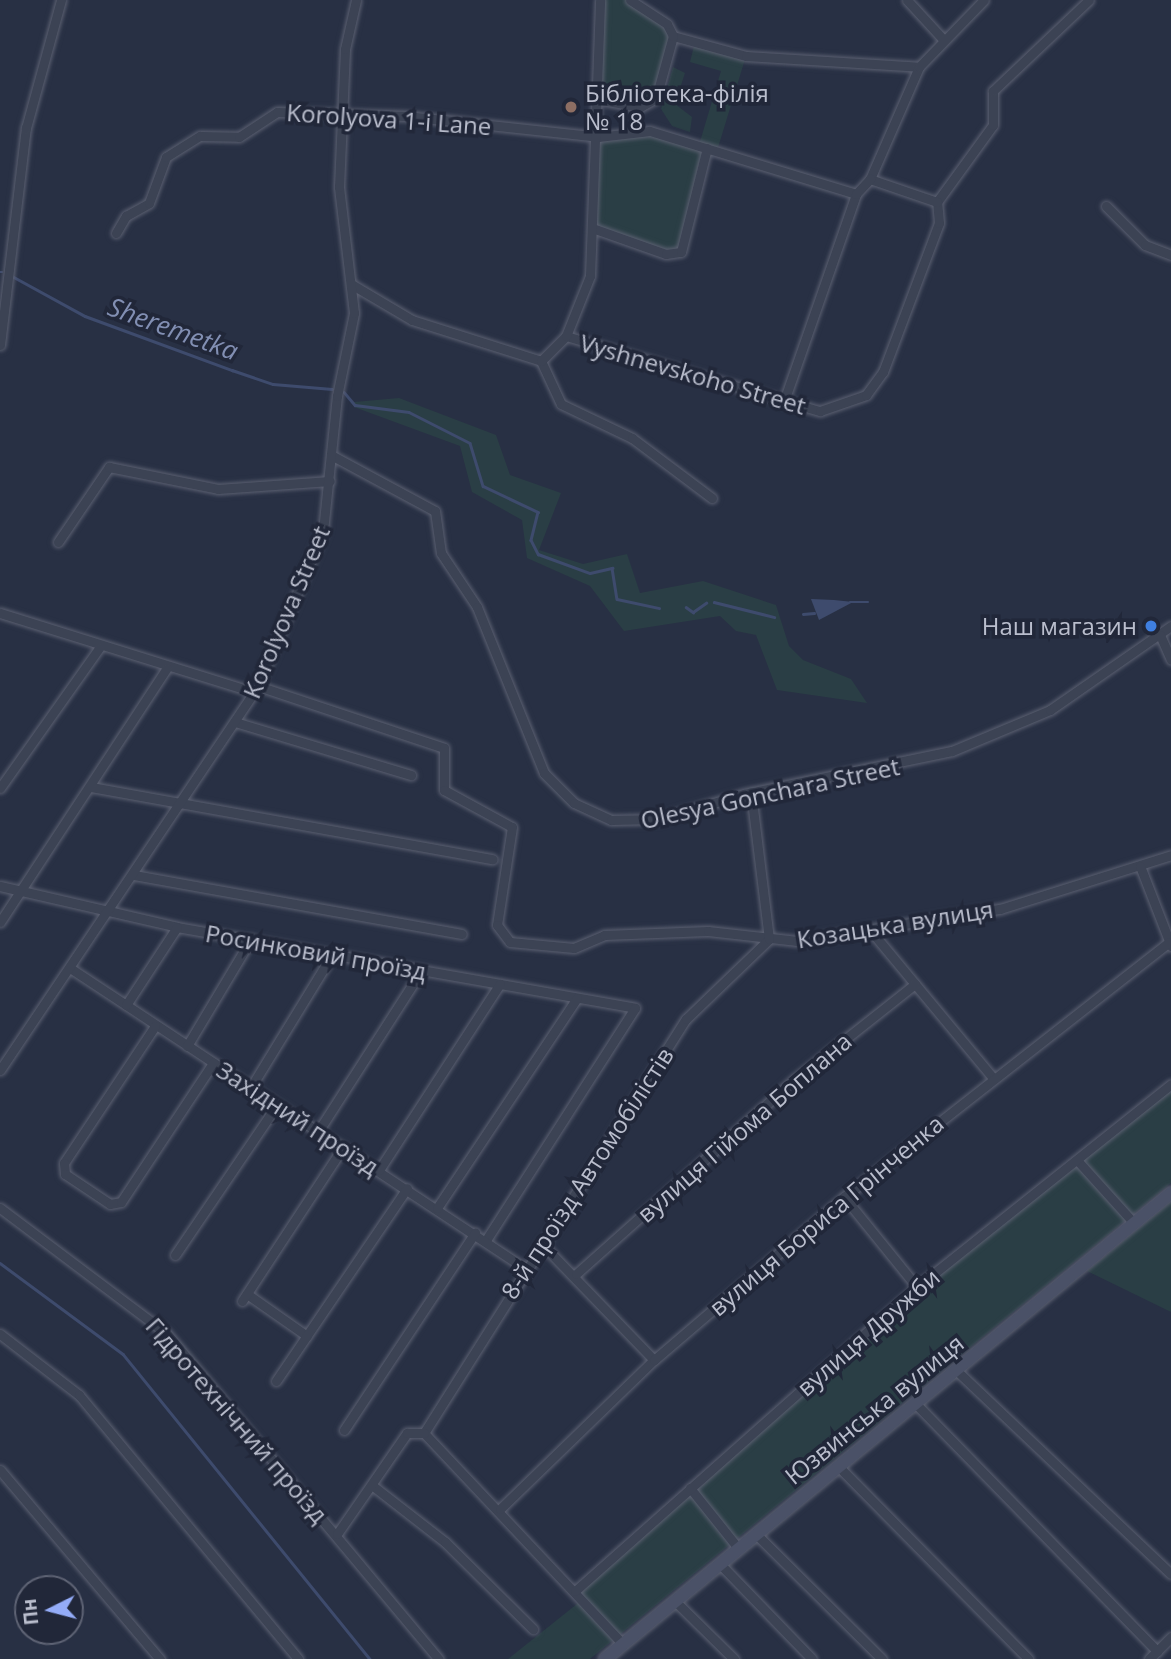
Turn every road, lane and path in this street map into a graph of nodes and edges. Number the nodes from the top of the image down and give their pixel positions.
1 (61, 0) edge
2 (356, 0) edge
3 (600, 0) edge
4 (630, 0) edge
5 (907, 0) edge
6 (984, 0) edge
7 (1089, 0) edge
8 (673, 36) junction
9 (942, 38) junction
10 (919, 67) junction
11 (597, 99) junction
12 (341, 114) junction
13 (598, 137) junction
14 (708, 148) junction
15 (870, 179) junction
16 (856, 194) junction
17 (937, 202) junction
18 (1106, 206) dead end
19 (595, 229) junction
20 (116, 233) dead end
21 (1171, 255) edge
22 (351, 284) junction
23 (566, 336) junction
24 (0, 345) edge
25 (541, 361) junction
26 (784, 401) junction
27 (331, 455) junction
28 (330, 481) junction
29 (712, 498) dead end
30 (58, 542) dead end
31 (0, 613) edge
32 (1171, 625) edge
33 (1160, 635) junction
34 (99, 648) junction
35 (1171, 660) edge
36 (167, 668) junction
37 (256, 689) junction
38 (235, 722) junction
39 (411, 775) dead end
40 (90, 787) junction
41 (0, 788) edge
42 (751, 792) junction
43 (180, 803) junction
44 (1171, 855) edge
45 (493, 859) dead end
46 (1140, 866) junction
47 (134, 875) junction
48 (0, 886) edge
49 (21, 891) junction
50 (110, 912) junction
51 (0, 922) edge
52 (177, 927) junction
53 (871, 931) junction
54 (462, 934) dead end
55 (251, 939) junction
56 (769, 939) junction
57 (1170, 944) edge
58 (332, 955) junction
59 (70, 968) junction
60 (421, 971) junction
61 (500, 984) junction
62 (915, 984) junction
63 (577, 998) junction
64 (126, 1005) junction
65 (155, 1026) junction
66 (187, 1046) junction
67 (213, 1063) junction
68 (0, 1070) edge
69 (992, 1077) junction
70 (1171, 1084) edge
71 (251, 1087) junction
72 (277, 1105) junction
73 (319, 1130) junction
74 (343, 1147) junction
75 (1077, 1160) junction
76 (379, 1170) junction
77 (407, 1188) junction
78 (1171, 1193) edge
79 (844, 1197) junction
80 (0, 1208) edge
81 (437, 1208) junction
82 (1134, 1223) junction
83 (475, 1233) junction
84 (486, 1240) junction
85 (541, 1244) junction
86 (175, 1255) dead end
87 (526, 1269) junction
88 (576, 1274) junction
89 (917, 1287) junction
90 (0, 1334) edge
91 (307, 1336) junction
92 (654, 1360) junction
93 (956, 1370) junction
94 (276, 1381) dead end
95 (915, 1403) junction
96 (344, 1430) dead end
97 (424, 1433) junction
98 (838, 1466) junction
99 (2, 1475) edge
100 (373, 1486) junction
101 (690, 1488) junction
102 (500, 1509) junction
103 (755, 1533) junction
104 (337, 1534) junction
105 (738, 1548) junction
106 (720, 1564) junction
107 (1171, 1574) edge
108 (575, 1591) junction
109 (675, 1601) junction
110 (533, 1629) dead end
111 (1171, 1637) edge
112 (623, 1644) junction
113 (1157, 1651) junction
114 (160, 1659) edge
115 (298, 1659) edge
116 (439, 1659) edge
117 (605, 1659) edge
118 (734, 1659) edge
119 (812, 1659) edge
120 (882, 1659) edge
121 (1028, 1659) edge
122 (1149, 1659) edge

1 - 24 street
2 - 12 street, Korolyova Street
3 - 11 street
4 - 8 street
5 - 9 street
6 - 9 street
7 - 17 street
8 - 10 street
8 - 11 street
9 - 10 street
10 - 15 street
11 - 13 street
12 - 13 street, Korolyova 1-i Lane
12 - 20 street, Korolyova 1-i Lane
12 - 22 street, Korolyova Street
13 - 14 street, Korolyova 1-i Lane
13 - 19 street
14 - 16 street, Korolyova 1-i Lane
14 - 19 street
15 - 16 street
15 - 17 street
16 - 26 street
17 - 26 street, Vyshnevskoho Street
18 - 21 street
19 - 23 street
22 - 25 street
22 - 27 street, Korolyova Street
23 - 25 street
23 - 26 street, Vyshnevskoho Street
25 - 29 street
27 - 28 street, Korolyova Street
27 - 42 street, Olesya Gonchara Street
28 - 30 street
28 - 37 street, Korolyova Street
31 - 34 street, Козацька вулиця
32 - 33 street, Olesya Gonchara Street
33 - 35 street
33 - 42 street, Olesya Gonchara Street
34 - 36 street, Козацька вулиця
34 - 41 street
36 - 37 street, Козацька вулиця
36 - 40 street
37 - 38 street, Korolyova Street
37 - 56 street, Козацька вулиця
38 - 39 street
38 - 43 street, Korolyova Street
40 - 43 street
40 - 49 street
42 - 56 street
43 - 45 street
43 - 47 street, Korolyova Street
44 - 46 street, Козацька вулиця
46 - 53 street, Козацька вулиця
46 - 57 street
47 - 50 street, Korolyova Street
47 - 54 street
48 - 49 street, Росинковий проїзд
49 - 50 street, Росинковий проїзд
49 - 51 street
50 - 52 street, Росинковий проїзд
50 - 59 street, Korolyova Street
52 - 55 street, Росинковий проїзд
52 - 64 street
53 - 56 street, Козацька вулиця
53 - 62 street
55 - 58 street, Росинковий проїзд
55 - 66 street
56 - 85 street, 8-й проїзд Автомобілістів
57 - 69 street, вулиця Бориса Грінченка
58 - 60 street, Росинковий проїзд
58 - 71 street
59 - 64 street, Західний проїзд
59 - 68 street, Korolyova Street
60 - 61 street, Росинковий проїзд
60 - 73 street
61 - 63 street, Росинковий проїзд
61 - 76 street
62 - 69 street
62 - 88 street, вулиця Гійома Боплана
63 - 81 street
63 - 84 street, Росинковий проїзд
64 - 65 street, Західний проїзд
65 - 66 street, Західний проїзд
65 - 67 street
66 - 67 street, Західний проїзд
67 - 71 street, Західний проїзд
69 - 79 street, вулиця Бориса Грінченка
70 - 75 street, вулиця Дружби
71 - 72 street, Західний проїзд
72 - 73 street, Західний проїзд
72 - 86 street
73 - 74 street, Західний проїзд
74 - 76 street, Західний проїзд
74 - 91 street
75 - 82 street
75 - 89 street, вулиця Дружби
76 - 77 street, Західний проїзд
77 - 81 street, Західний проїзд
77 - 91 street
78 - 82 main road, Юзвинська вулиця
79 - 89 street
79 - 92 street, вулиця Бориса Грінченка
80 - 104 street, Гідротехнічний проїзд
81 - 83 street, Західний проїзд
82 - 93 main road, Юзвинська вулиця
83 - 84 street, Західний проїзд
83 - 96 street
84 - 87 street, Західний проїзд
85 - 87 street, 8-й проїзд Автомобілістів
85 - 88 street
87 - 97 street, 8-й проїзд Автомобілістів
88 - 92 street
89 - 101 street, вулиця Дружби
90 - 115 street
91 - 94 street
92 - 102 street, вулиця Бориса Грінченка
93 - 95 main road, Юзвинська вулиця
93 - 107 street
95 - 98 main road, Юзвинська вулиця
95 - 113 street
97 - 100 street, 8-й проїзд Автомобілістів
97 - 102 street
98 - 103 main road, Юзвинська вулиця
98 - 121 street
99 - 114 street
100 - 104 street, 8-й проїзд Автомобілістів
100 - 110 street
101 - 105 street
101 - 108 street, вулиця Дружби
102 - 108 street
103 - 105 main road, Юзвинська вулиця
103 - 120 street
104 - 116 street, Гідротехнічний проїзд
105 - 106 main road, Юзвинська вулиця
106 - 109 main road, Юзвинська вулиця
106 - 119 street
108 - 112 street
109 - 112 main road, Юзвинська вулиця
109 - 118 street
111 - 113 street
112 - 117 main road, Юзвинська вулиця
113 - 122 street

